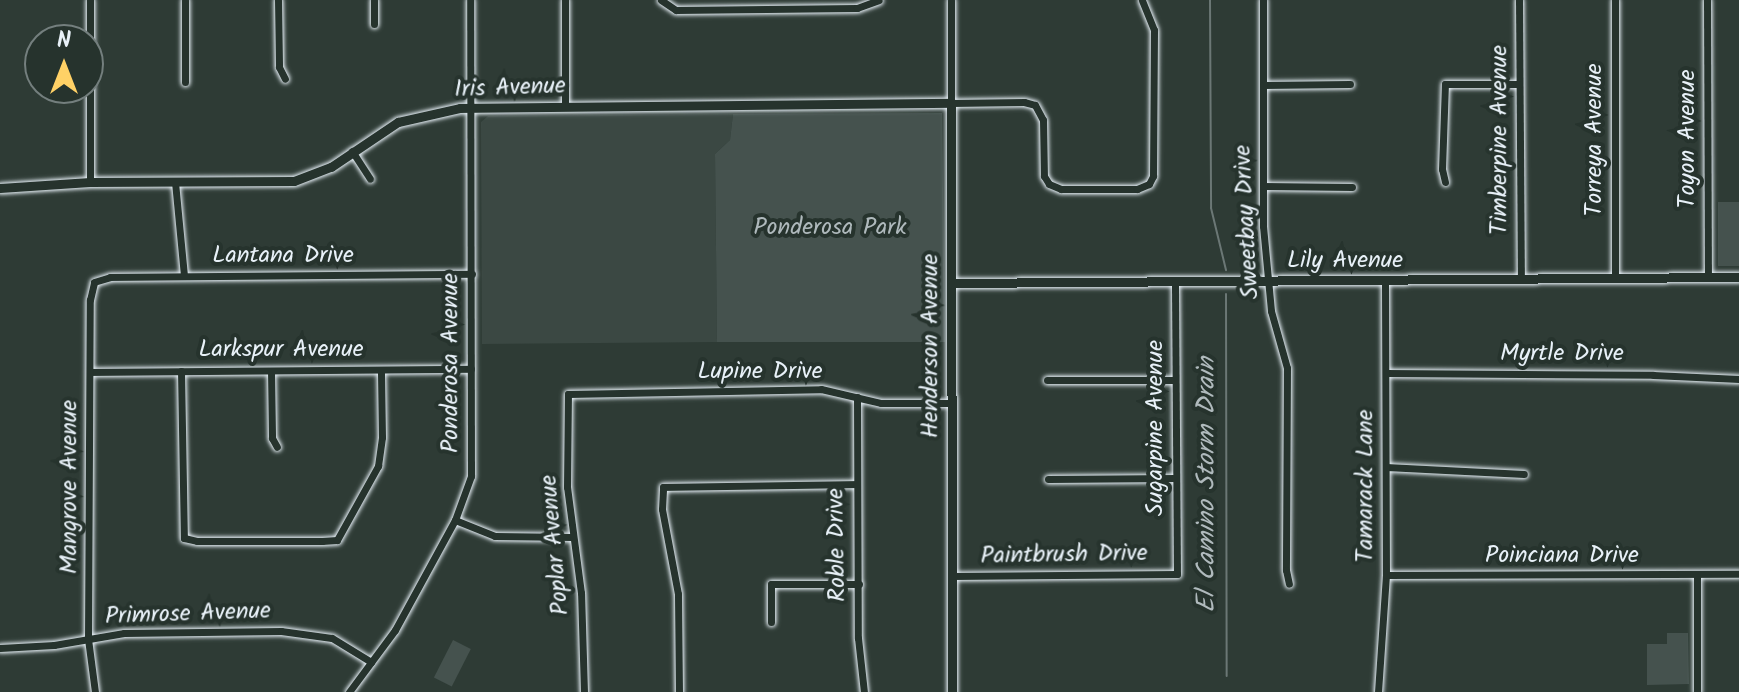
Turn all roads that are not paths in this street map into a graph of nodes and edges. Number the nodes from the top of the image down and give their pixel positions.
1 (90, 0) edge
2 (185, 0) edge
3 (278, 0) edge
4 (374, 0) edge
5 (470, 0) edge
6 (565, 0) edge
7 (752, 0) edge
8 (879, 0) edge
9 (951, 0) edge
10 (1142, 0) edge
11 (1263, 0) edge
12 (1519, 0) edge
13 (1615, 0) edge
14 (1707, 0) edge
15 (663, 2) edge
16 (752, 10) junction
17 (374, 24) dead end
18 (285, 79) dead end
19 (185, 82) dead end
20 (1350, 84) dead end
21 (1519, 84) junction
22 (1263, 85) junction
23 (951, 103) junction
24 (565, 106) junction
25 (470, 108) junction
26 (352, 151) junction
27 (370, 179) dead end
28 (90, 182) junction
29 (175, 182) junction
30 (1445, 182) dead end
31 (1263, 186) junction
32 (1352, 187) dead end
33 (0, 188) edge
34 (472, 274) junction
35 (184, 276) junction
36 (1739, 277) edge
37 (1708, 278) junction
38 (1521, 279) junction
39 (1615, 279) junction
40 (1385, 280) junction
41 (1270, 281) junction
42 (94, 282) joint
43 (1175, 282) junction
44 (952, 283) junction
45 (471, 369) junction
46 (381, 370) junction
47 (181, 371) junction
48 (271, 371) junction
49 (90, 372) junction
50 (1386, 373) junction
51 (1739, 379) edge
52 (1047, 380) dead end
53 (1175, 380) junction
54 (568, 394) joint
55 (857, 397) junction
56 (951, 403) junction
57 (277, 447) dead end
58 (1386, 467) junction
59 (1524, 474) dead end
60 (1176, 478) junction
61 (1048, 479) dead end
62 (857, 484) junction
63 (455, 520) junction
64 (572, 537) junction
65 (1177, 574) joint
66 (1739, 574) edge
67 (1386, 575) junction
68 (1697, 575) junction
69 (951, 576) junction
70 (859, 584) junction
71 (1289, 584) dead end
72 (771, 622) dead end
73 (88, 639) junction
74 (0, 648) edge
75 (371, 662) junction
76 (95, 692) edge
77 (349, 692) edge
78 (584, 692) edge
79 (679, 692) edge
80 (864, 692) edge
81 (952, 692) edge
82 (1378, 692) edge
83 (1697, 692) edge

1 - 28 street
2 - 19 street
3 - 18 street
4 - 17 street
5 - 25 street, Ponderosa Avenue
6 - 24 street
7 - 16 street
8 - 16 street
9 - 23 street, Henderson Avenue
10 - 23 street, Iris Avenue
11 - 22 street, Sweetbay Drive
12 - 21 street, Timberpine Avenue
13 - 39 street, Torreya Avenue
14 - 37 street, Toyon Avenue
15 - 16 street
20 - 22 street
21 - 30 street
21 - 38 street, Timberpine Avenue
22 - 31 street, Sweetbay Drive
23 - 24 street, Iris Avenue
23 - 44 street, Henderson Avenue
24 - 25 street, Iris Avenue
25 - 26 street, Iris Avenue
25 - 34 street, Ponderosa Avenue
26 - 27 street
26 - 29 street, Iris Avenue
28 - 29 street, Iris Avenue
28 - 33 street, Iris Avenue
29 - 35 street
31 - 32 street
31 - 41 street, Sweetbay Drive
34 - 35 street, Lantana Drive
34 - 45 street, Ponderosa Avenue
35 - 42 street, Lantana Drive
36 - 37 street, Lily Avenue
37 - 39 street, Lily Avenue
38 - 39 street, Lily Avenue
38 - 40 street, Lily Avenue
40 - 41 street, Lily Avenue
40 - 50 street, Tamarack Lane
41 - 43 street, Lily Avenue
41 - 71 street, Sweetbay Drive
42 - 49 street, Mangrove Avenue
43 - 44 street, Lily Avenue
43 - 53 street, Sugarpine Avenue
44 - 56 street, Henderson Avenue
45 - 46 street, Larkspur Avenue
45 - 63 street, Ponderosa Avenue
46 - 47 street
46 - 48 street, Larkspur Avenue
47 - 48 street, Larkspur Avenue
47 - 49 street, Larkspur Avenue
48 - 57 street
49 - 73 street, Mangrove Avenue
50 - 51 street, Myrtle Drive
50 - 58 street, Tamarack Lane
52 - 53 street
53 - 60 street, Sugarpine Avenue
54 - 55 street, Lupine Drive
54 - 64 street, Poplar Avenue
55 - 56 street, Lupine Drive
55 - 62 street, Roble Drive
56 - 69 street, Henderson Avenue
58 - 59 street
58 - 67 street, Tamarack Lane
60 - 61 street
60 - 65 street, Sugarpine Avenue
62 - 70 street, Roble Drive
62 - 79 street
63 - 64 street
63 - 75 street, Ponderosa Avenue
64 - 78 street, Poplar Avenue
65 - 69 street, Paintbrush Drive
66 - 68 street, Poinciana Drive
67 - 68 street, Poinciana Drive
67 - 82 street, Tamarack Lane
68 - 83 street
69 - 81 street, Henderson Avenue
70 - 72 street
70 - 80 street, Roble Drive
73 - 74 street, Primrose Avenue
73 - 75 street, Primrose Avenue
73 - 76 street, Mangrove Avenue
75 - 77 street, Ponderosa Avenue

